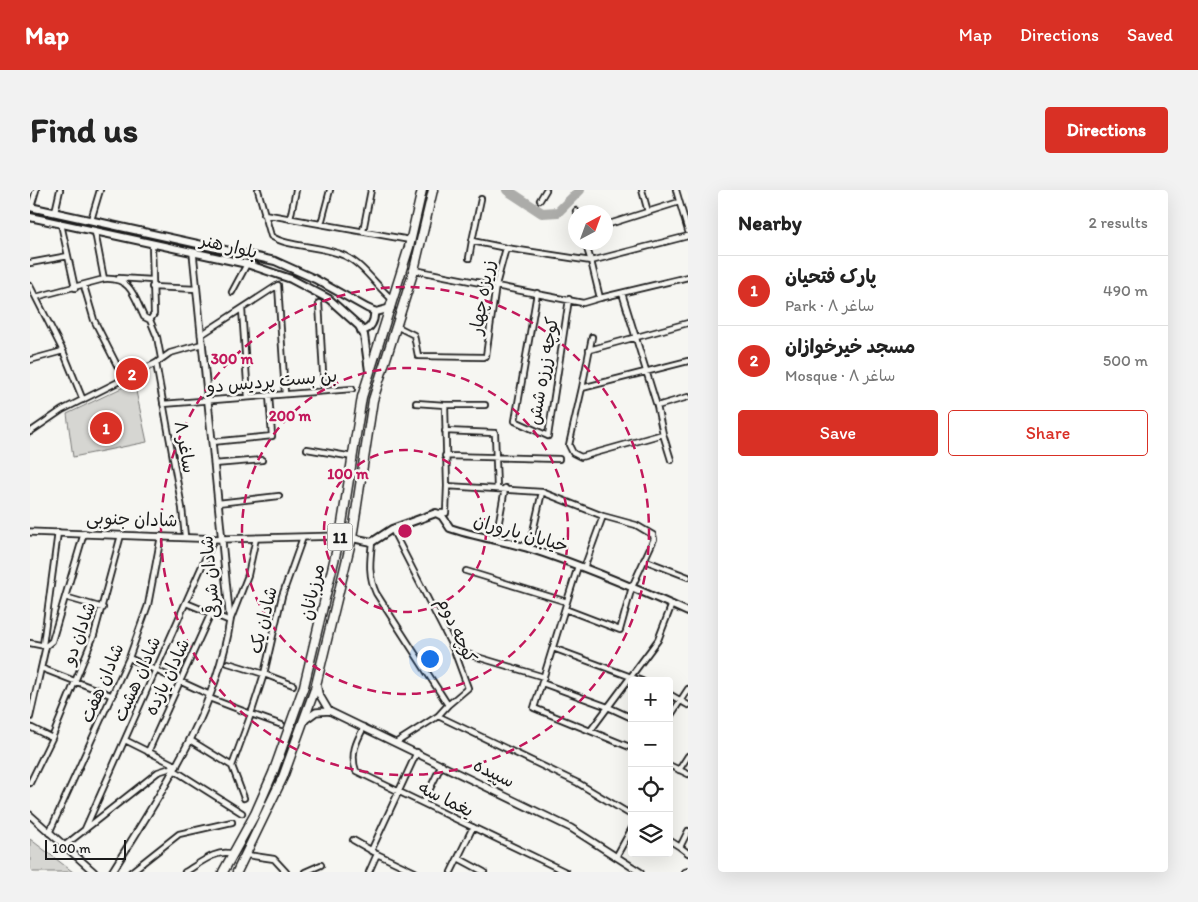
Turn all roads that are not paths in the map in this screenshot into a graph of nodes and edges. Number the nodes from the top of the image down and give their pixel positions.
1 (36, 190) edge
2 (60, 190) edge
3 (100, 190) edge
4 (258, 190) edge
5 (296, 190) edge
6 (330, 190) edge
7 (371, 190) edge
8 (422, 190) edge
9 (433, 190) edge
10 (546, 190) edge
11 (642, 190) edge
12 (676, 190) edge
13 (481, 199) dead end
14 (540, 200) dead end
15 (680, 202) junction
16 (31, 207) edge
17 (54, 212) junction
18 (648, 212) junction
19 (264, 214) junction
20 (30, 217) edge
21 (290, 219) junction
22 (91, 220) junction
23 (613, 223) edge
24 (61, 224) junction
25 (321, 224) junction
26 (363, 231) junction
27 (688, 231) edge
28 (95, 232) junction
29 (688, 236) edge
30 (410, 240) junction
31 (472, 241) junction
32 (195, 243) junction
33 (152, 244) junction
34 (506, 248) junction
35 (588, 250) edge
36 (193, 253) junction
37 (68, 256) junction
38 (469, 258) dead end
39 (591, 261) junction
40 (30, 263) edge
41 (247, 264) junction
42 (414, 270) junction
43 (688, 277) edge
44 (104, 278) junction
45 (117, 278) junction
46 (152, 280) junction
47 (496, 285) junction
48 (30, 286) edge
49 (84, 286) junction
50 (152, 287) junction
51 (75, 288) junction
52 (197, 289) junction
53 (232, 292) dead end
54 (537, 293) junction
55 (622, 293) junction
56 (36, 298) junction
57 (600, 298) junction
58 (569, 300) junction
59 (319, 303) dead end
60 (392, 304) junction
61 (242, 309) junction
62 (374, 311) junction
63 (150, 320) junction
64 (688, 323) edge
65 (398, 327) junction
66 (361, 331) junction
67 (201, 335) junction
68 (592, 337) dead end
69 (637, 337) junction
70 (202, 344) junction
71 (589, 350) junction
72 (63, 351) junction
73 (161, 358) junction
74 (30, 360) edge
75 (688, 361) edge
76 (156, 363) junction
77 (648, 372) junction
78 (370, 374) junction
79 (380, 378) junction
80 (124, 379) junction
81 (582, 388) junction
82 (352, 389) dead end
83 (324, 390) junction
84 (285, 394) junction
85 (268, 395) junction
86 (248, 397) junction
87 (688, 397) edge
88 (83, 400) junction
89 (208, 401) junction
90 (163, 404) junction
91 (416, 404) dead end
92 (445, 405) junction
93 (485, 405) dead end
94 (658, 406) junction
95 (445, 431) junction
96 (30, 432) edge
97 (663, 434) junction
98 (212, 442) junction
99 (307, 448) dead end
100 (446, 456) junction
101 (353, 457) junction
102 (497, 457) junction
103 (559, 459) dead end
104 (262, 460) dead end
105 (671, 460) dead end
106 (214, 464) junction
107 (447, 486) junction
108 (497, 488) junction
109 (505, 488) junction
110 (542, 492) junction
111 (279, 496) dead end
112 (218, 503) junction
113 (436, 513) junction
114 (603, 516) junction
115 (392, 529) junction
116 (30, 532) edge
117 (58, 532) junction
118 (84, 533) junction
119 (122, 534) junction
120 (161, 536) junction
121 (185, 536) junction
122 (340, 536) junction
123 (303, 537) junction
124 (256, 538) junction
125 (352, 538) junction
126 (496, 538) junction
127 (214, 539) junction
128 (222, 539) junction
129 (372, 542) junction
130 (530, 549) junction
131 (644, 560) junction
132 (581, 567) junction
133 (466, 570) dead end
134 (688, 577) edge
135 (632, 587) junction
136 (65, 597) junction
137 (567, 602) junction
138 (186, 603) junction
139 (672, 604) junction
140 (103, 608) junction
141 (565, 609) junction
142 (688, 612) edge
143 (211, 613) junction
144 (230, 621) junction
145 (30, 643) edge
146 (44, 646) junction
147 (553, 648) junction
148 (454, 650) junction
149 (129, 658) junction
150 (228, 663) dead end
151 (41, 668) junction
152 (156, 670) junction
153 (264, 674) junction
154 (631, 676) junction
155 (544, 677) junction
156 (179, 680) junction
157 (76, 682) junction
158 (317, 682) junction
159 (542, 683) junction
160 (293, 685) dead end
161 (30, 686) edge
162 (37, 687) junction
163 (688, 688) edge
164 (113, 696) junction
165 (673, 696) edge
166 (209, 697) junction
167 (680, 700) junction
168 (448, 705) junction
169 (688, 705) edge
170 (608, 707) junction
171 (329, 710) junction
172 (673, 711) edge
173 (251, 714) junction
174 (438, 716) junction
175 (628, 716) edge
176 (30, 717) edge
177 (305, 720) junction
178 (282, 725) dead end
179 (30, 727) edge
180 (364, 727) junction
181 (591, 730) junction
182 (52, 738) junction
183 (125, 740) junction
184 (190, 740) junction
185 (397, 742) junction
186 (628, 746) edge
187 (148, 752) junction
188 (417, 752) junction
189 (688, 756) edge
190 (442, 764) junction
191 (232, 766) junction
192 (673, 767) edge
193 (175, 768) junction
194 (680, 770) junction
195 (688, 774) edge
196 (30, 783) edge
197 (398, 791) junction
198 (244, 798) dead end
199 (423, 803) junction
200 (242, 813) dead end
201 (628, 813) edge
202 (30, 814) edge
203 (232, 822) dead end
204 (472, 827) junction
205 (86, 830) junction
206 (688, 831) edge
207 (49, 833) junction
208 (628, 835) edge
209 (353, 840) dead end
210 (673, 843) edge
211 (64, 846) junction
212 (680, 847) junction
213 (371, 851) junction
214 (688, 853) edge
215 (377, 854) junction
216 (234, 855) junction
217 (247, 855) junction
218 (616, 857) junction
219 (458, 858) junction
220 (321, 865) dead end
221 (94, 872) edge
222 (112, 872) edge
223 (131, 872) edge
224 (185, 872) edge
225 (224, 872) edge
226 (237, 872) edge
227 (286, 872) edge
228 (305, 872) edge
229 (369, 872) edge
230 (415, 872) edge
231 (451, 872) edge
232 (484, 872) edge
233 (566, 872) edge
234 (640, 872) edge

1 - 16 street
2 - 17 street
3 - 22 street
4 - 19 street
5 - 21 street
6 - 25 street
7 - 26 street
8 - 30 main road, مرزبانان / 11
9 - 42 main road, مرزبانان / 11
10 - 14 street
11 - 18 street
12 - 15 street
13 - 31 street
15 - 18 street
15 - 27 street
16 - 17 main road, بلوار هنر
17 - 22 main road, بلوار هنر
18 - 23 street
19 - 21 street
19 - 60 street
20 - 24 main road, بلوار هنر
21 - 25 street
22 - 32 main road, بلوار هنر
24 - 28 main road, بلوار هنر
24 - 37 street
25 - 26 street
26 - 30 street
28 - 33 main road, بلوار هنر
28 - 44 street
29 - 39 street
30 - 60 main road, مرزبانان / 11
31 - 34 street
31 - 38 street
32 - 36 main road
32 - 62 main road, بلوار هنر
33 - 36 main road, بلوار هنر
33 - 46 street
34 - 39 street, زریزه چهار
34 - 47 street, زریزه چهار
35 - 39 street
36 - 41 main road, بلوار هنر
36 - 52 street, شادان شرقی
37 - 40 street
37 - 51 street
39 - 57 street
41 - 53 street
41 - 66 main road, بلوار هنر
42 - 47 street
42 - 65 main road, مرزبانان / 11
43 - 55 street
44 - 45 street
44 - 49 street
45 - 46 street
45 - 63 street
46 - 50 street
47 - 54 street
47 - 65 street, زریزه چهار
48 - 56 street
49 - 51 street
49 - 80 street
50 - 52 street
50 - 63 street
51 - 56 street
52 - 67 street, شادان شرقی
54 - 58 street
54 - 58 street, کوچه زرزه شش
55 - 57 street
55 - 69 street
56 - 72 street
57 - 58 street
59 - 83 street
60 - 62 main road
60 - 78 main road, مرزبانان / 11
61 - 67 street
61 - 84 street
61 - 86 street
62 - 66 main road
63 - 73 street
64 - 69 street
65 - 79 main road, مرزبانان / 11
66 - 78 main road, بلوار هنر
67 - 70 street, شادان شرقی
68 - 71 street
69 - 71 street
69 - 77 street
70 - 73 street
70 - 89 street, شادان شرقی
71 - 81 street
72 - 74 street
72 - 88 street
73 - 76 street
75 - 77 street
76 - 80 street
76 - 90 street, ساغر ٨
77 - 81 street
77 - 94 street
78 - 79 main road
78 - 101 main road, مرزبانان / 11
79 - 125 main road, مرزبانان / 11
80 - 88 street
81 - 97 street
82 - 83 street, بن بست پردیس دو
83 - 84 street, بن بست پردیس دو
84 - 85 street, بن بست پردیس دو
85 - 86 street, بن بست پردیس دو
85 - 98 street
86 - 89 street, بن بست پردیس دو
87 - 94 street
88 - 96 street
89 - 90 street, بن بست پردیس دو
89 - 98 street, شادان شرقی
90 - 121 street, ساغر ٨
91 - 92 street
92 - 93 street
92 - 95 street
94 - 97 street
95 - 100 street
95 - 102 street
97 - 105 street
98 - 106 street, شادان شرقی
99 - 101 street
100 - 102 street
100 - 107 street
101 - 122 main road, مرزبانان / 11
102 - 103 street
102 - 108 street
104 - 106 street
106 - 112 street, شادان شرقی
107 - 108 street
107 - 113 street
108 - 109 street
109 - 110 street
109 - 126 street
110 - 114 street
110 - 130 street
111 - 112 street
112 - 128 street, شادان شرقی
113 - 115 main road
113 - 126 main road, خیابان باروران
114 - 131 street
114 - 132 street
115 - 129 main road
115 - 148 street, کوچه دوم
116 - 117 street, شادان جنوبی
117 - 118 street, شادان جنوبی
117 - 146 street
118 - 119 street, شادان جنوبی
118 - 136 street
119 - 120 street, شادان جنوبی
119 - 140 street, شادان دو
120 - 121 street, شادان جنوبی
120 - 149 street, شادان هفت
121 - 127 street, شادان جنوبی
122 - 123 street, شادان جنوبی
122 - 125 street, شادان جنوبی
122 - 216 main road, مرزبانان / 11
123 - 124 street, شادان جنوبی
123 - 153 street, شادان یک
124 - 128 street, شادان جنوبی
124 - 144 street
125 - 129 main road
125 - 158 main road, مرزبانان / 11
126 - 130 main road, خیابان باروران
127 - 128 street, شادان جنوبی
127 - 138 street, شادان هشت
128 - 144 street, شادان شرقی
129 - 168 street
130 - 132 main road, خیابان باروران
131 - 134 street
131 - 135 street
132 - 135 main road, خیابان باروران
132 - 137 street
133 - 137 street
135 - 139 main road, خیابان باروران
135 - 141 street
136 - 140 street
136 - 146 street
137 - 141 street
138 - 143 street
138 - 152 street, شادان هشت
139 - 142 main road, خیابان باروران
139 - 154 street
140 - 157 street, شادان دو
141 - 147 street
143 - 144 street
143 - 156 street, شادان یازده
144 - 166 street, شادان شرقی
145 - 146 street
146 - 151 street
147 - 154 street
147 - 155 street
148 - 155 street
148 - 168 street, کوچه دوم
149 - 152 street
149 - 164 street, شادان هفت
150 - 153 street, شادان یک
151 - 157 street
151 - 162 street
152 - 156 street
152 - 183 street, شادان هشت
153 - 160 street
153 - 173 street
154 - 170 street
155 - 159 street
156 - 166 street
156 - 187 street, شادان یازده
157 - 164 street
157 - 182 street, شادان دو
158 - 171 street
158 - 177 main road, مرزبانان / 11
159 - 170 street
159 - 181 street
161 - 162 street
162 - 176 street
163 - 167 street
164 - 207 street, شادان هفت
165 - 167 street
166 - 173 street
166 - 184 street, شادان شرقی
167 - 169 street
167 - 172 street
168 - 174 street
170 - 175 street
170 - 181 street
171 - 177 street
171 - 180 street, سپیده
173 - 178 street
173 - 191 street
174 - 185 street
174 - 201 street
177 - 217 main road, مرزبانان / 11
179 - 182 street
180 - 185 street, سپیده
180 - 197 street, یغما سه
181 - 186 street
182 - 196 street, شادان دو
183 - 187 street
183 - 205 street, شادان هشت
184 - 191 street
184 - 193 street, شادان شرقی
185 - 188 street, سپیده
187 - 193 street
188 - 190 street, سپیده
188 - 197 street
189 - 194 street
190 - 199 street
190 - 218 street, سپیده
191 - 198 street
192 - 194 street
193 - 200 street
193 - 205 street
193 - 222 street, شادان شرقی
194 - 195 street
197 - 199 street, یغما سه
197 - 213 street
199 - 204 street, یغما سه
202 - 207 street
203 - 223 street
204 - 219 street
204 - 233 street, یغما سه
205 - 211 street
206 - 212 street
207 - 211 street
208 - 218 street
209 - 213 street
210 - 212 street
211 - 221 street
212 - 214 street
213 - 215 street
215 - 229 street
215 - 230 street
216 - 224 street
216 - 225 main road, مرزبانان / 11
217 - 226 main road, مرزبانان / 11
217 - 227 street
218 - 234 street, سپیده
219 - 231 street
219 - 232 street
220 - 228 street

